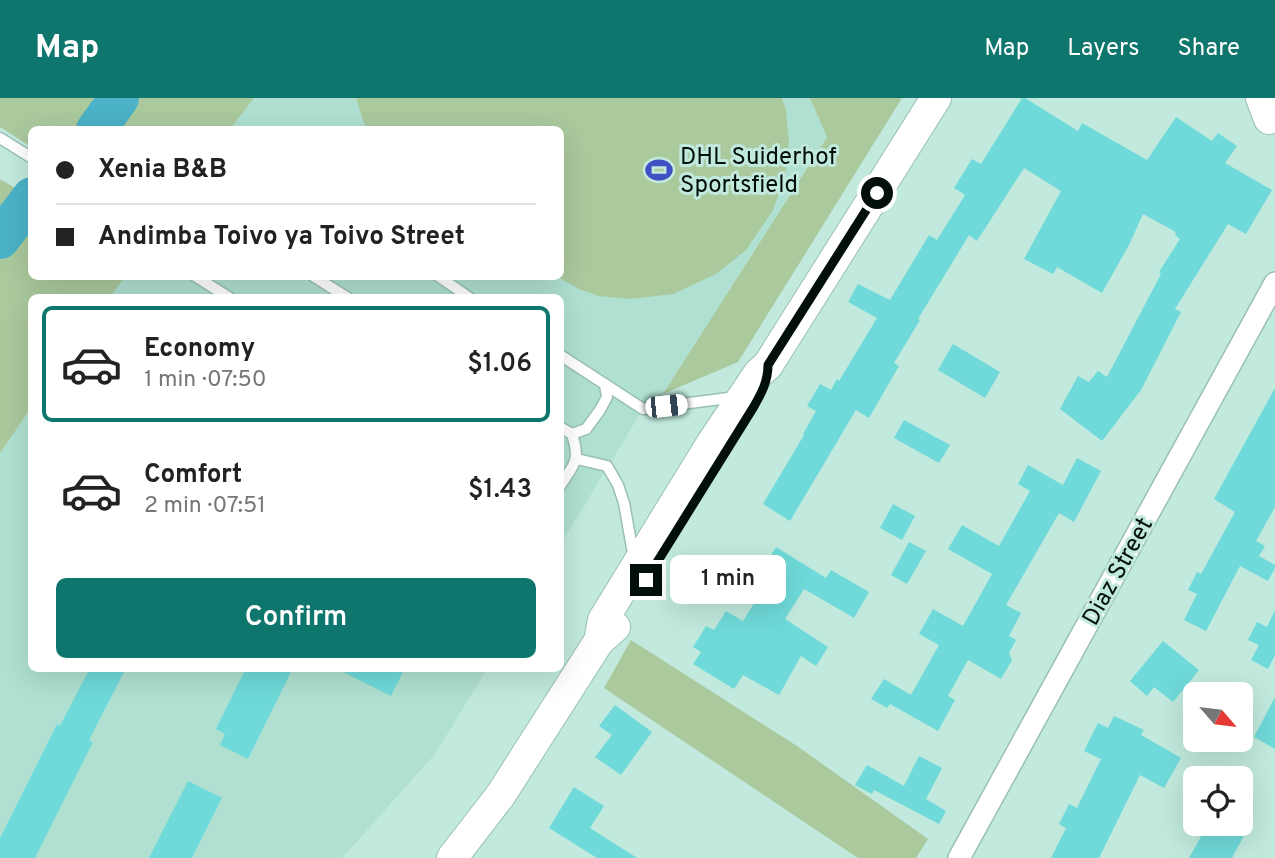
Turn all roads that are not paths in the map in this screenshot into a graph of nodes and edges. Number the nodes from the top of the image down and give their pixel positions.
1 (936, 98) edge
2 (0, 138) edge
3 (28, 156) edge
4 (201, 280) edge
5 (319, 280) edge
6 (444, 280) edge
7 (1275, 283) edge
8 (224, 294) edge
9 (342, 294) edge
10 (464, 294) edge
11 (564, 358) edge
12 (768, 365) junction
13 (605, 384) junction
14 (743, 396) junction
15 (564, 430) edge
16 (572, 435) junction
17 (577, 459) junction
18 (564, 480) edge
19 (635, 565) junction
20 (599, 641) junction
21 (452, 858) edge
22 (959, 858) edge

1 - 12 street
2 - 3 lane
4 - 8 lane
5 - 9 lane
6 - 10 lane
7 - 22 street, Diaz Street
11 - 13 lane
12 - 14 street
12 - 20 street
13 - 14 lane
13 - 16 lane
14 - 19 street
15 - 16 lane
16 - 17 lane
17 - 18 lane
17 - 19 lane
19 - 20 street
20 - 21 street

